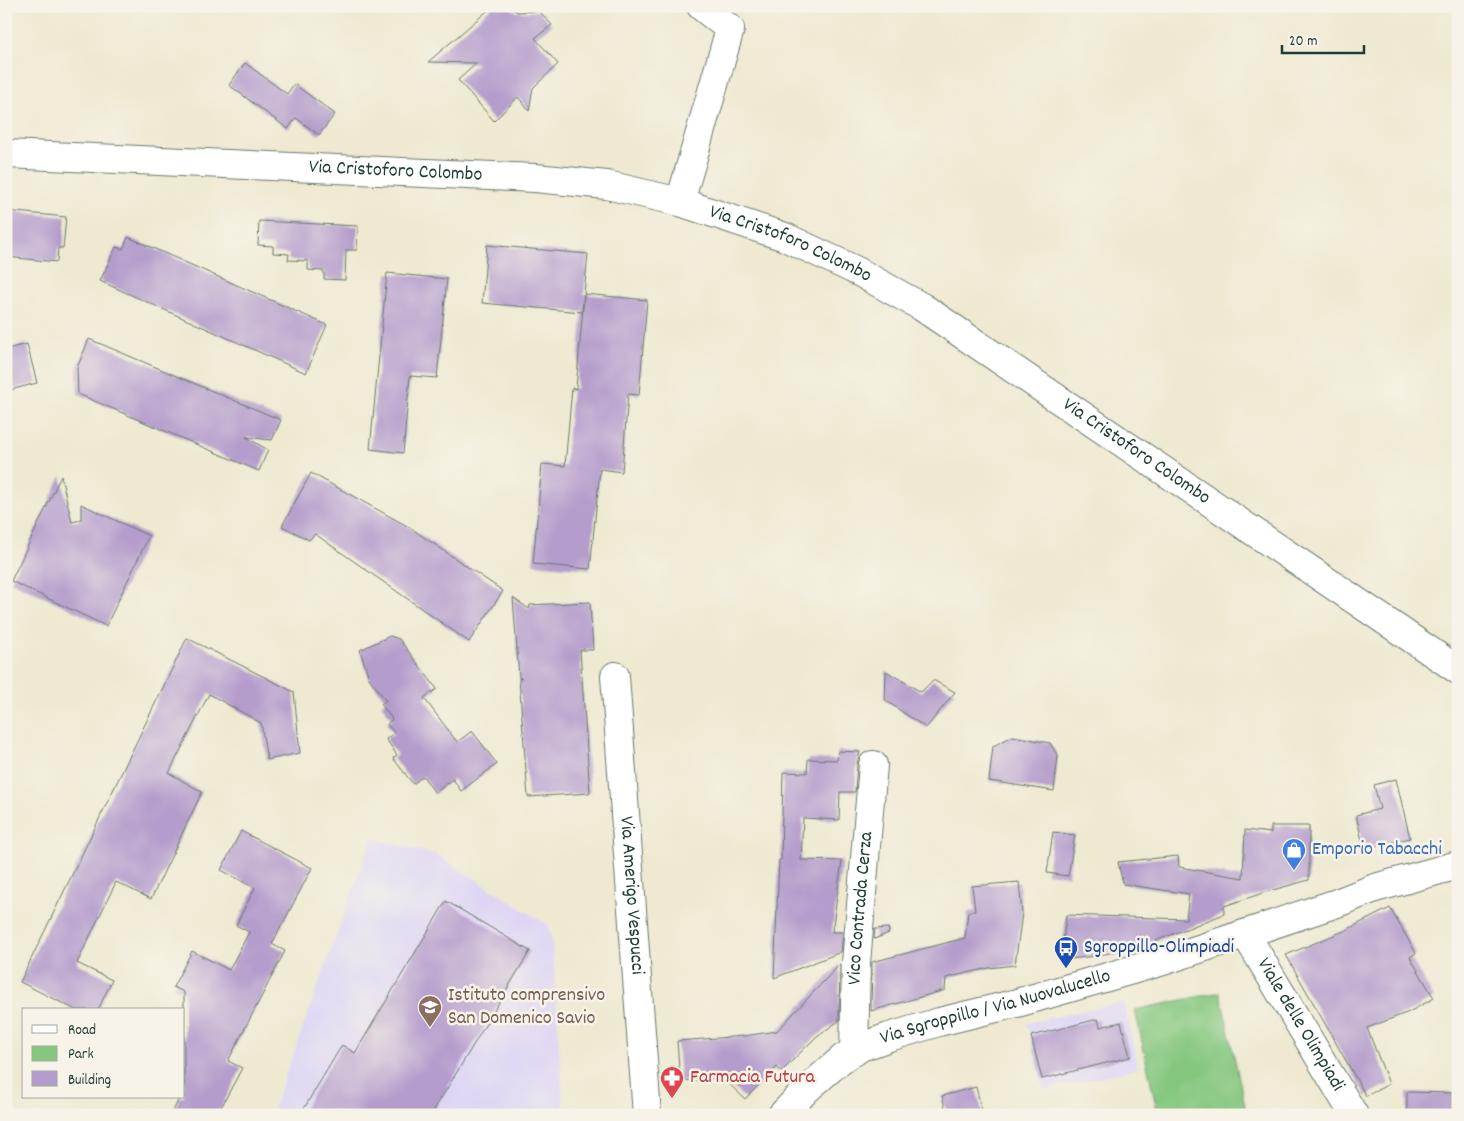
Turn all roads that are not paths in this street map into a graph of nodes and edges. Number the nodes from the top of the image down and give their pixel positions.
1 (700, 6) edge
2 (6, 154) edge
3 (680, 202) junction
4 (1458, 670) edge
5 (615, 676) dead end
6 (873, 765) dead end
7 (1458, 865) edge
8 (1246, 935) junction
9 (854, 1052) junction
10 (647, 1115) edge
11 (782, 1115) edge
12 (1354, 1115) edge

1 - 3 street
2 - 3 street, Via Cristoforo Colombo
3 - 4 street, Via Cristoforo Colombo
5 - 10 street, Via Amerigo Vespucci
6 - 9 street, Vico Contrada Cerza
7 - 8 street, Via Sgroppillo / Via Nuovalucello
8 - 9 street, Via Sgroppillo / Via Nuovalucello
8 - 12 street, Viale delle Olimpiadi
9 - 11 street, Via Sgroppillo / Via Nuovalucello

